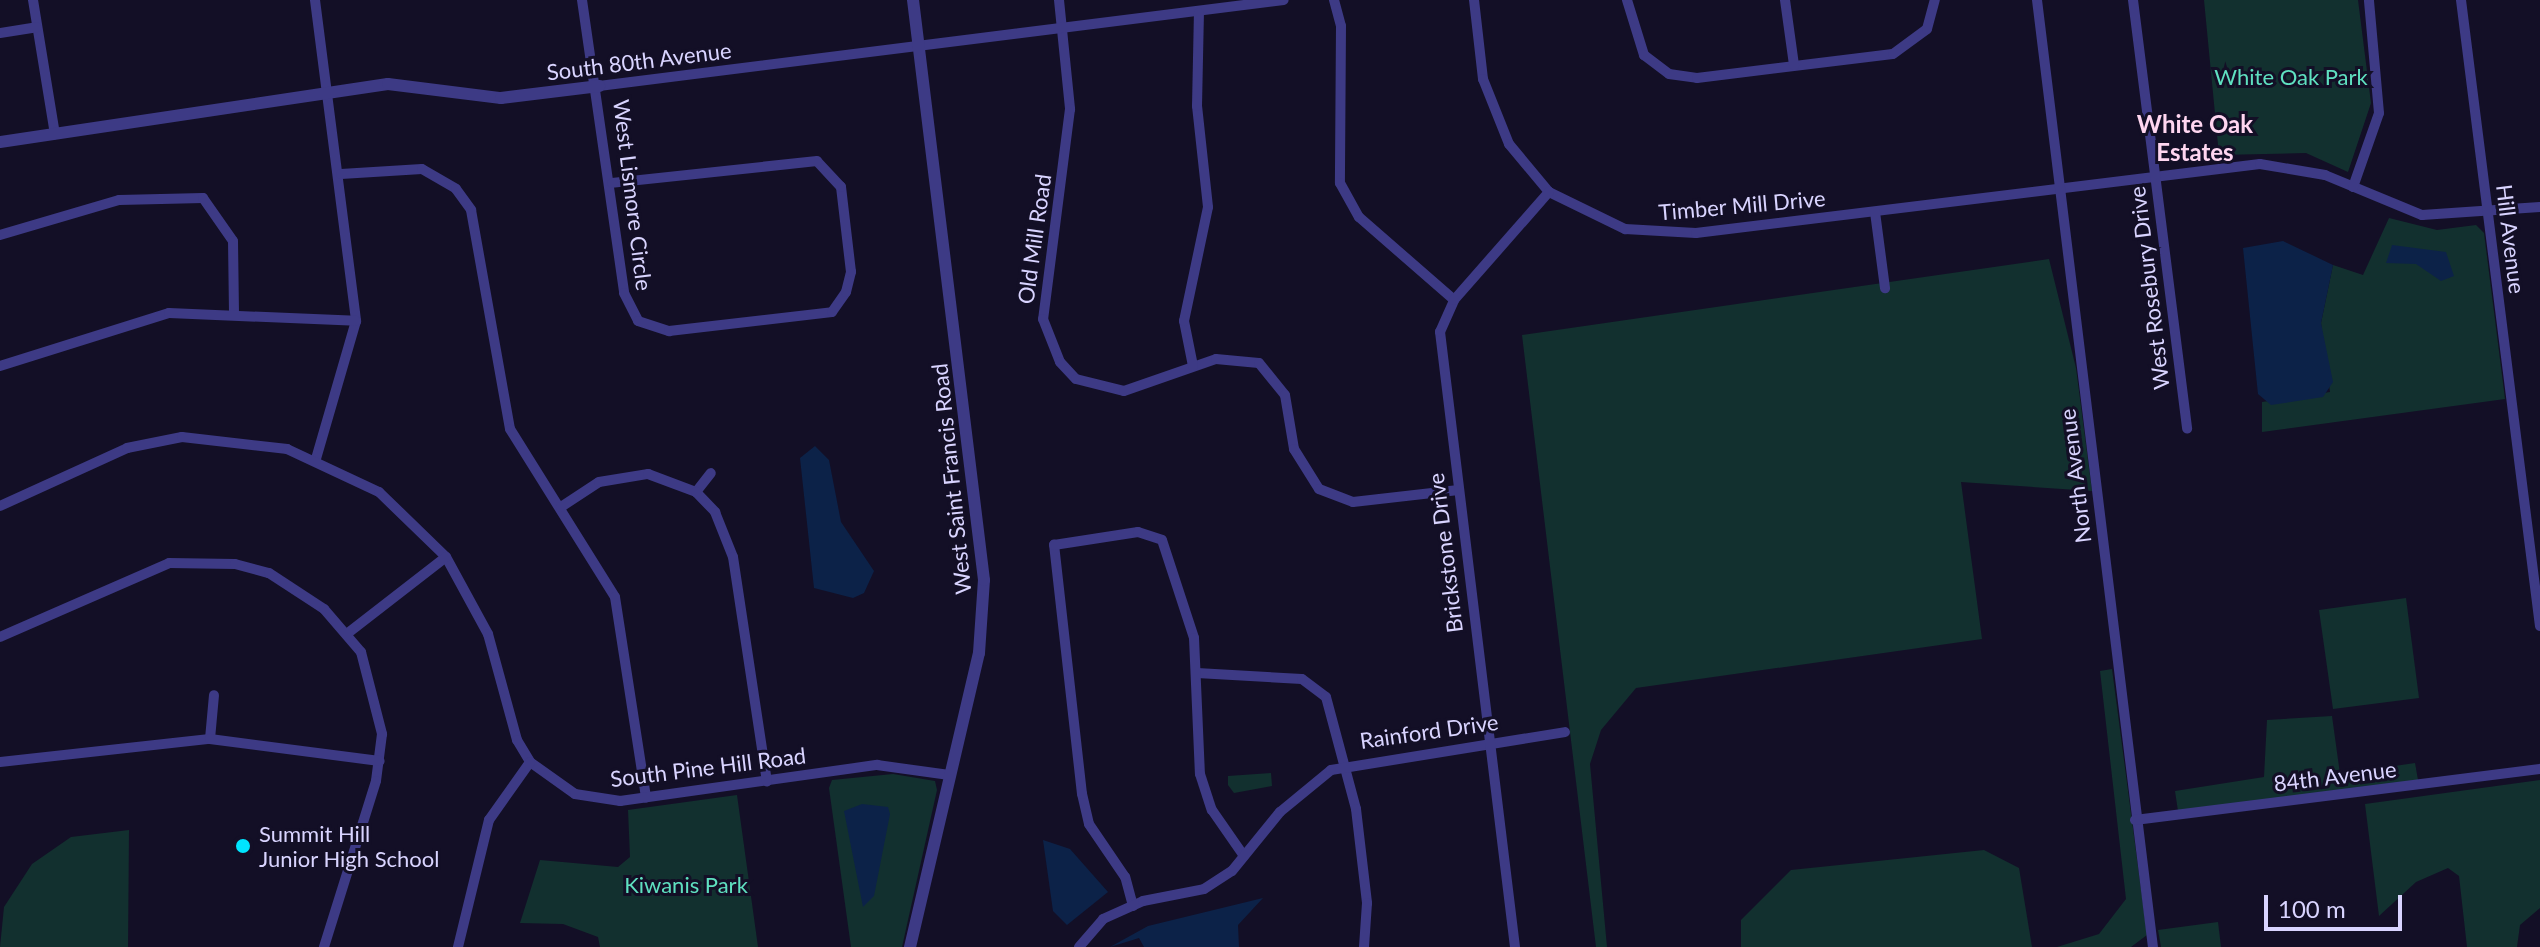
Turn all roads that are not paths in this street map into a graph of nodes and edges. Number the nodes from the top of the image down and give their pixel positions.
1 (33, 0) edge
2 (315, 0) edge
3 (582, 0) edge
4 (913, 0) edge
5 (1059, 0) edge
6 (1284, 0) edge
7 (1334, 0) edge
8 (1474, 0) edge
9 (1627, 0) edge
10 (1785, 0) edge
11 (1935, 0) edge
12 (2037, 0) edge
13 (2133, 0) edge
14 (2369, 0) edge
15 (2461, 0) edge
16 (1199, 13) junction
17 (37, 27) junction
18 (1063, 31) junction
19 (0, 33) edge
20 (919, 48) junction
21 (1794, 65) junction
22 (599, 86) junction
23 (330, 93) junction
24 (55, 134) junction
25 (0, 142) edge
26 (341, 174) junction
27 (2156, 178) junction
28 (612, 183) junction
29 (2353, 187) junction
30 (2063, 189) junction
31 (1549, 192) junction
32 (2540, 207) edge
33 (1875, 212) junction
34 (2487, 214) junction
35 (0, 235) edge
36 (1885, 288) dead end
37 (1454, 300) junction
38 (234, 314) junction
39 (356, 321) junction
40 (0, 366) edge
41 (1193, 366) junction
42 (2187, 429) dead end
43 (316, 459) junction
44 (711, 473) dead end
45 (1458, 490) junction
46 (696, 492) junction
47 (0, 506) edge
48 (561, 507) junction
49 (446, 557) junction
50 (2540, 626) edge
51 (348, 633) junction
52 (0, 637) edge
53 (1197, 673) junction
54 (214, 695) dead end
55 (1565, 732) dead end
56 (210, 739) junction
57 (1489, 743) junction
58 (380, 761) junction
59 (0, 762) edge
60 (530, 762) junction
61 (1348, 764) junction
62 (2540, 769) edge
63 (949, 775) junction
64 (767, 781) junction
65 (646, 798) junction
66 (2135, 820) junction
67 (1244, 856) junction
68 (1133, 906) junction
69 (324, 947) edge
70 (458, 947) edge
71 (910, 947) edge
72 (1079, 947) edge
73 (1364, 947) edge
74 (1515, 947) edge
75 (2150, 947) edge

1 - 17 street
2 - 23 street
3 - 22 street, West Lismore Circle
4 - 20 street, West Saint Francis Road
5 - 18 street, Old Mill Road
6 - 16 street, South 80th Avenue
7 - 37 street
8 - 31 street, Timber Mill Drive
9 - 21 street
10 - 21 street
11 - 21 street
12 - 30 street, North Avenue
13 - 27 street, West Rosebury Drive
14 - 29 street
15 - 34 street, Hill Avenue
16 - 18 street, South 80th Avenue
16 - 41 street
17 - 19 street
17 - 24 street
18 - 20 street, South 80th Avenue
18 - 41 street, Old Mill Road
20 - 22 street, South 80th Avenue
20 - 63 street, West Saint Francis Road
22 - 23 street, South 80th Avenue
22 - 28 street, West Lismore Circle
23 - 24 street, South 80th Avenue
23 - 26 street
24 - 25 street, South 80th Avenue
26 - 39 street
26 - 48 street
27 - 29 street, Timber Mill Drive
27 - 30 street, Timber Mill Drive
27 - 42 street, West Rosebury Drive
28 - 28 street, West Lismore Circle
29 - 34 street, Timber Mill Drive
30 - 33 street, Timber Mill Drive
30 - 66 street, North Avenue
31 - 33 street, Timber Mill Drive
31 - 37 street, Brickstone Drive
32 - 34 street, Timber Mill Drive
33 - 36 street
34 - 50 street, Hill Avenue
35 - 38 street
37 - 45 street, Brickstone Drive
38 - 39 street
38 - 40 street
39 - 43 street
41 - 45 street, Old Mill Road
43 - 47 street
43 - 49 street
44 - 46 street
45 - 57 street, Brickstone Drive
46 - 48 street
46 - 64 street
48 - 65 street
49 - 51 street
49 - 60 street
51 - 52 street
51 - 58 street
53 - 61 street
53 - 67 street
53 - 68 street
54 - 56 street
55 - 57 street, Rainford Drive
56 - 58 street
56 - 59 street
57 - 61 street, Rainford Drive
57 - 74 street, Brickstone Drive
58 - 69 street
60 - 65 street, South Pine Hill Road
60 - 70 street
61 - 67 street, Rainford Drive
61 - 73 street
62 - 66 street, 84th Avenue
63 - 64 street, South Pine Hill Road
63 - 71 street, West Saint Francis Road
64 - 65 street, South Pine Hill Road
66 - 75 street, North Avenue
67 - 68 street, Rainford Drive
68 - 72 street, Rainford Drive

